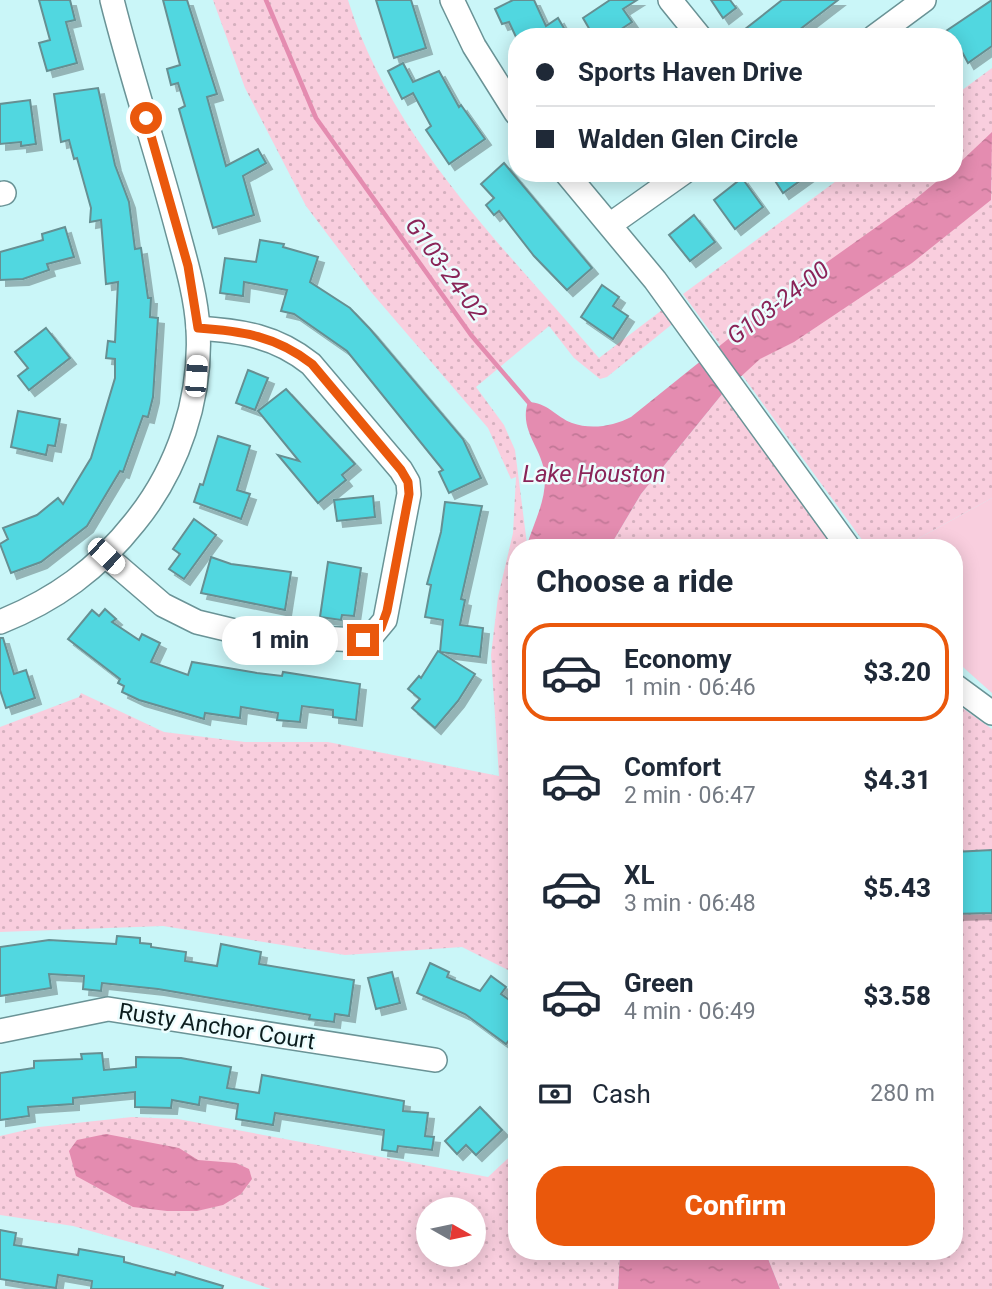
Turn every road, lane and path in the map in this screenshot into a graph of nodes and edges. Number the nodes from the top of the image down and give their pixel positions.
1 (112, 0) edge
2 (452, 0) edge
3 (670, 0) edge
4 (924, 0) edge
5 (693, 28) edge
6 (886, 28) edge
7 (508, 100) edge
8 (574, 182) edge
9 (670, 182) edge
10 (611, 224) junction
11 (198, 328) junction
12 (843, 539) edge
13 (106, 556) junction
14 (0, 622) edge
15 (963, 692) edge
16 (992, 713) edge
17 (0, 1031) edge
18 (435, 1060) dead end

1 - 11 street
2 - 7 street
3 - 5 street
4 - 6 street
8 - 10 street
9 - 10 street
10 - 12 street
11 - 13 street
11 - 13 street
13 - 14 street
15 - 16 street
17 - 18 street, Rusty Anchor Court

